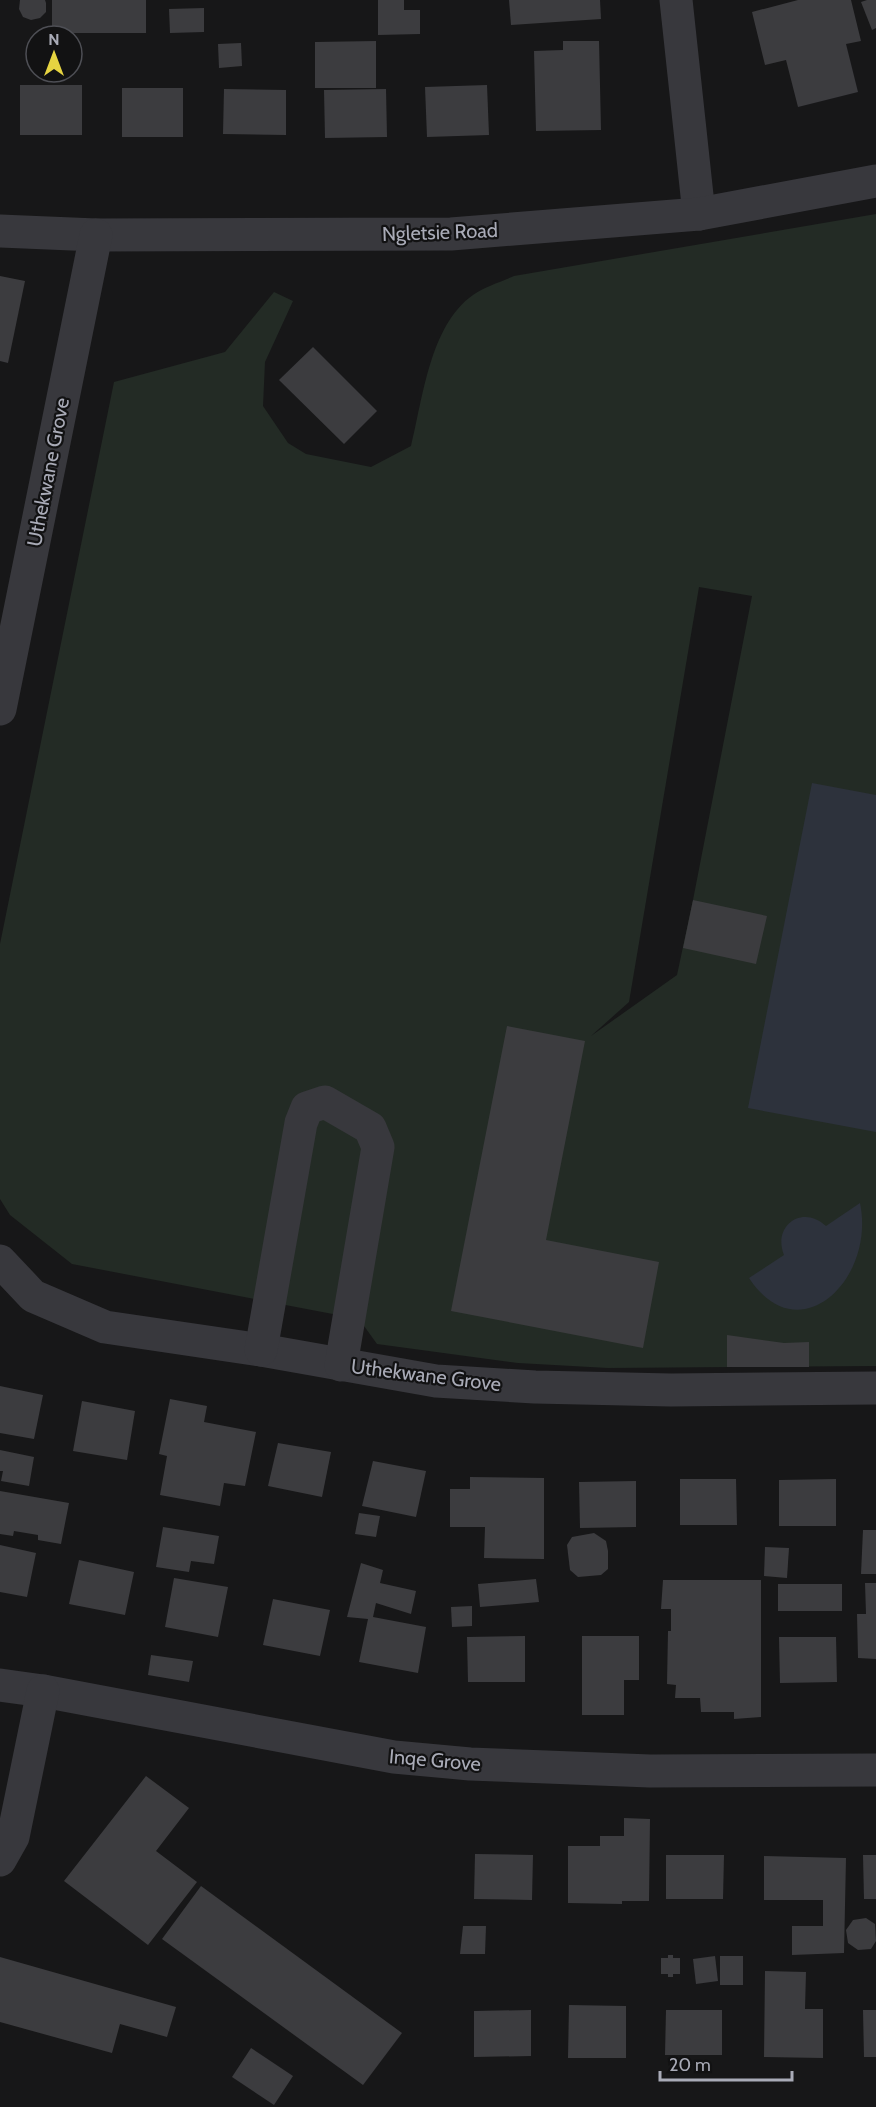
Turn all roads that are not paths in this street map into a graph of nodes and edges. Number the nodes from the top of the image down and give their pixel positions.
1 (676, 0) edge
2 (876, 181) edge
3 (699, 214) junction
4 (0, 231) edge
5 (96, 235) junction
6 (0, 709) edge
7 (0, 1260) edge
8 (261, 1350) junction
9 (341, 1365) junction
10 (876, 1388) edge
11 (0, 1685) edge
12 (43, 1691) junction
13 (876, 1770) edge
14 (0, 1860) edge

1 - 3 street
2 - 3 street, Ngletsie Road
3 - 5 street, Ngletsie Road
4 - 5 street, Ngletsie Road
5 - 6 street, Uthekwane Grove
7 - 8 street, Uthekwane Grove
8 - 9 street, Uthekwane Grove
8 - 9 street
9 - 10 street, Uthekwane Grove
11 - 12 street, Inqe Grove
12 - 13 street, Inqe Grove
12 - 14 street

